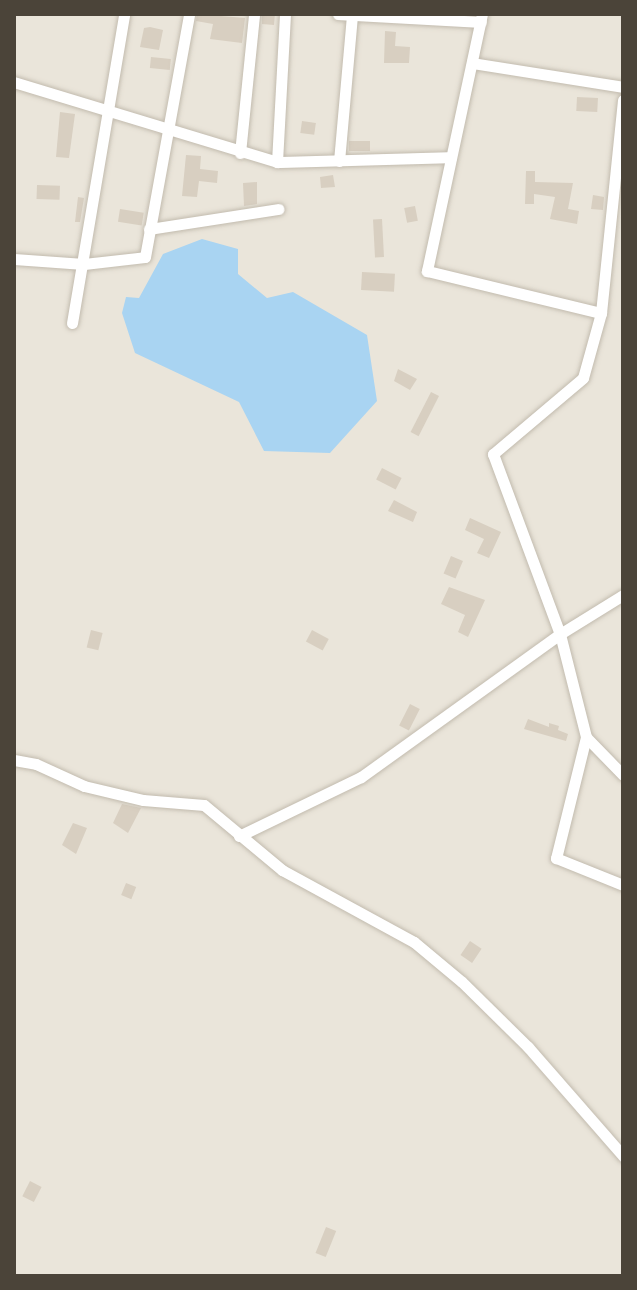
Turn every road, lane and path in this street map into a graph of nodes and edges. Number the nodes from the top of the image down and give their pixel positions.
1 (124, 14) edge
2 (189, 14) edge
3 (254, 14) edge
4 (285, 14) edge
5 (338, 14) edge
6 (352, 14) edge
7 (481, 18) edge
8 (472, 63) junction
9 (14, 82) edge
10 (623, 87) edge
11 (623, 100) edge
12 (108, 112) junction
13 (167, 129) junction
14 (240, 153) junction
15 (451, 157) junction
16 (339, 161) junction
17 (277, 162) junction
18 (278, 209) dead end
19 (149, 229) junction
20 (14, 259) edge
21 (84, 264) junction
22 (601, 313) junction
23 (72, 323) dead end
24 (623, 595) edge
25 (560, 634) junction
26 (586, 737) junction
27 (14, 760) edge
28 (623, 775) edge
29 (239, 836) junction
30 (623, 885) edge
31 (623, 1156) edge

1 - 12 street
2 - 13 street
3 - 14 street
4 - 17 street
5 - 6 street
6 - 7 street
6 - 16 street
7 - 8 street
8 - 10 street
8 - 15 street
9 - 12 street
11 - 22 street
12 - 13 street
12 - 21 street
13 - 14 street
13 - 19 street
14 - 17 street
15 - 16 street
15 - 22 street
16 - 17 street
18 - 19 street
19 - 21 street
20 - 21 street
21 - 23 street
22 - 25 street
24 - 25 street
25 - 26 street
25 - 29 street
26 - 28 street
26 - 30 street
27 - 29 street
29 - 31 street

